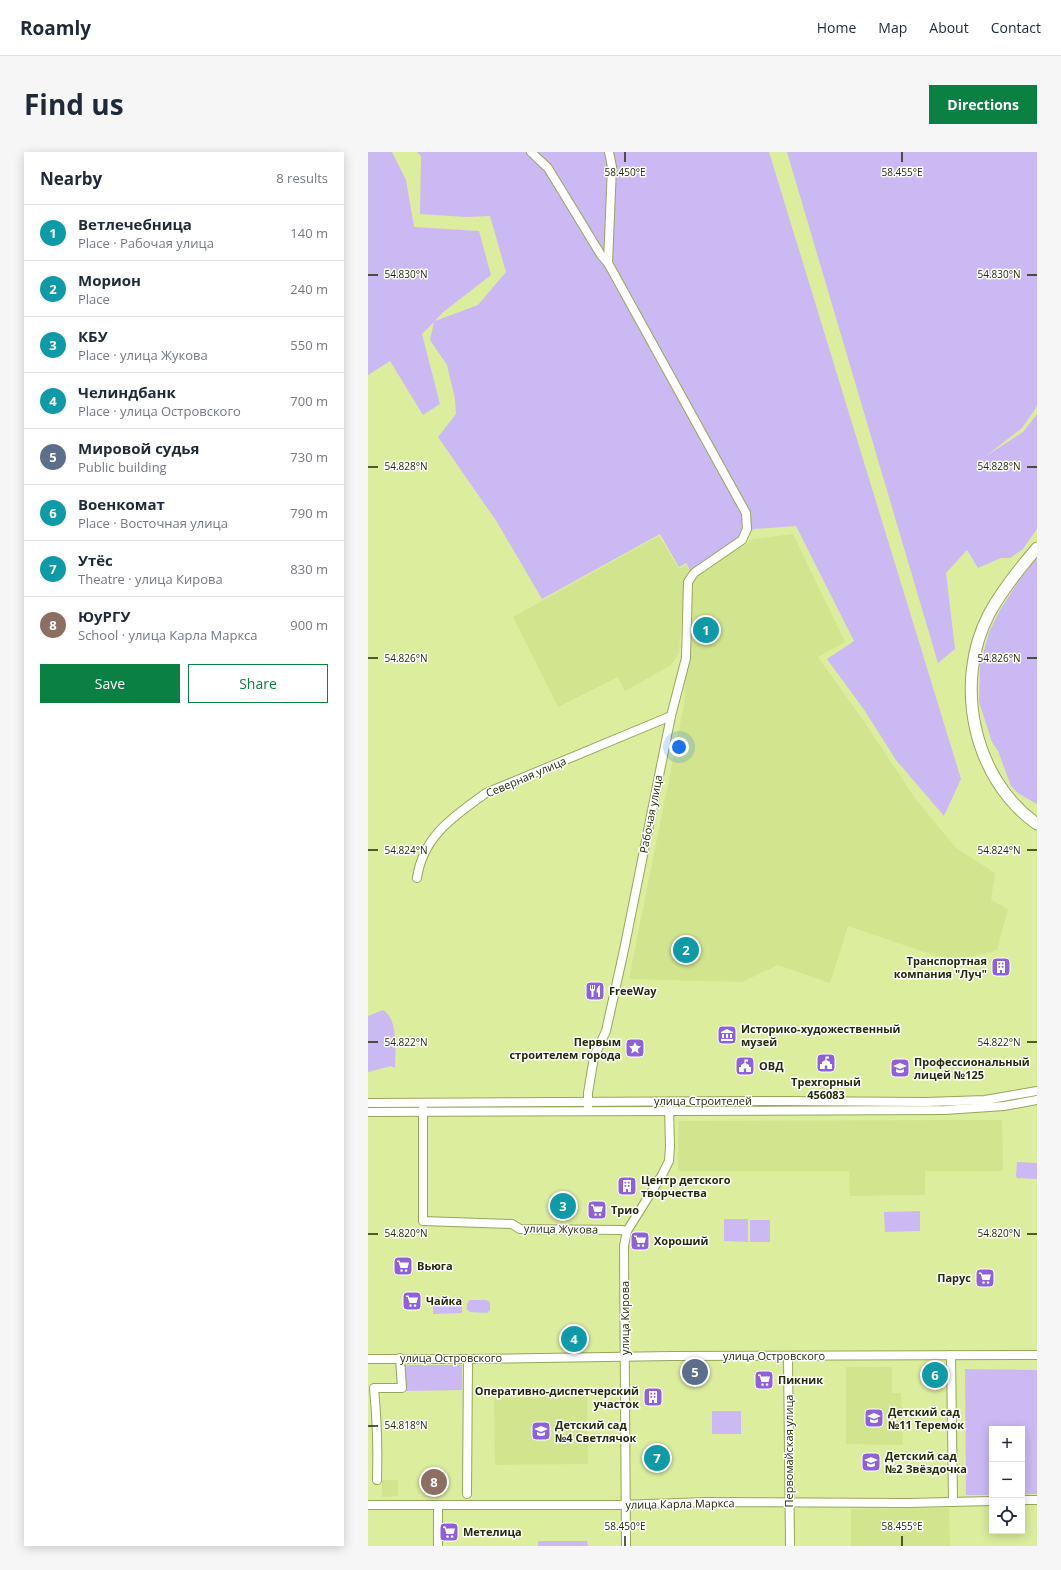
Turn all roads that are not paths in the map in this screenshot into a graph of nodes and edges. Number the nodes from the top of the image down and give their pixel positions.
1 (531, 152) edge
2 (609, 152) edge
3 (608, 263) junction
4 (1037, 548) edge
5 (671, 716) junction
6 (1037, 824) edge
7 (417, 878) dead end
8 (1037, 1091) edge
9 (1037, 1100) edge
10 (588, 1102) junction
11 (669, 1102) junction
12 (368, 1103) edge
13 (423, 1103) junction
14 (669, 1110) junction
15 (588, 1111) junction
16 (368, 1112) edge
17 (423, 1112) junction
18 (627, 1231) junction
19 (951, 1355) junction
20 (1037, 1355) edge
21 (788, 1356) junction
22 (625, 1357) junction
23 (400, 1358) junction
24 (368, 1359) edge
25 (468, 1359) junction
26 (376, 1480) dead end
27 (467, 1494) dead end
28 (1025, 1500) edge
29 (1037, 1500) edge
30 (989, 1501) edge
31 (952, 1502) junction
32 (789, 1503) junction
33 (626, 1504) junction
34 (368, 1505) edge
35 (438, 1506) junction
36 (438, 1546) edge
37 (626, 1546) edge
38 (790, 1546) edge

1 - 3 street
2 - 3 street
3 - 5 street, Рабочая улица
4 - 6 main road
5 - 7 street, Северная улица
5 - 10 street, Рабочая улица
8 - 11 street, улица Строителей
9 - 14 street, улица Строителей
10 - 11 street, улица Строителей
10 - 13 street, улица Строителей
10 - 15 street, Рабочая улица
11 - 14 street, улица Кирова
12 - 13 street, улица Строителей
13 - 17 street
14 - 15 street, улица Строителей
14 - 18 street, улица Кирова
15 - 17 street, улица Строителей
16 - 17 street, улица Строителей
17 - 18 street, улица Жукова
18 - 22 street, улица Кирова
19 - 20 street, улица Островского
19 - 21 street, улица Островского
19 - 31 street
21 - 22 street, улица Островского
21 - 32 street, Первомайская улица
22 - 25 street, улица Островского
22 - 33 street, улица Кирова
23 - 24 street, улица Островского
23 - 25 street, улица Островского
23 - 26 street
25 - 27 street
28 - 29 street
30 - 31 street, улица Карла Маркса
31 - 32 street, улица Карла Маркса
32 - 33 street, улица Карла Маркса
32 - 38 street, Первомайская улица
33 - 35 street, улица Карла Маркса
33 - 37 street, улица Кирова
34 - 35 street, улица Карла Маркса
35 - 36 street

